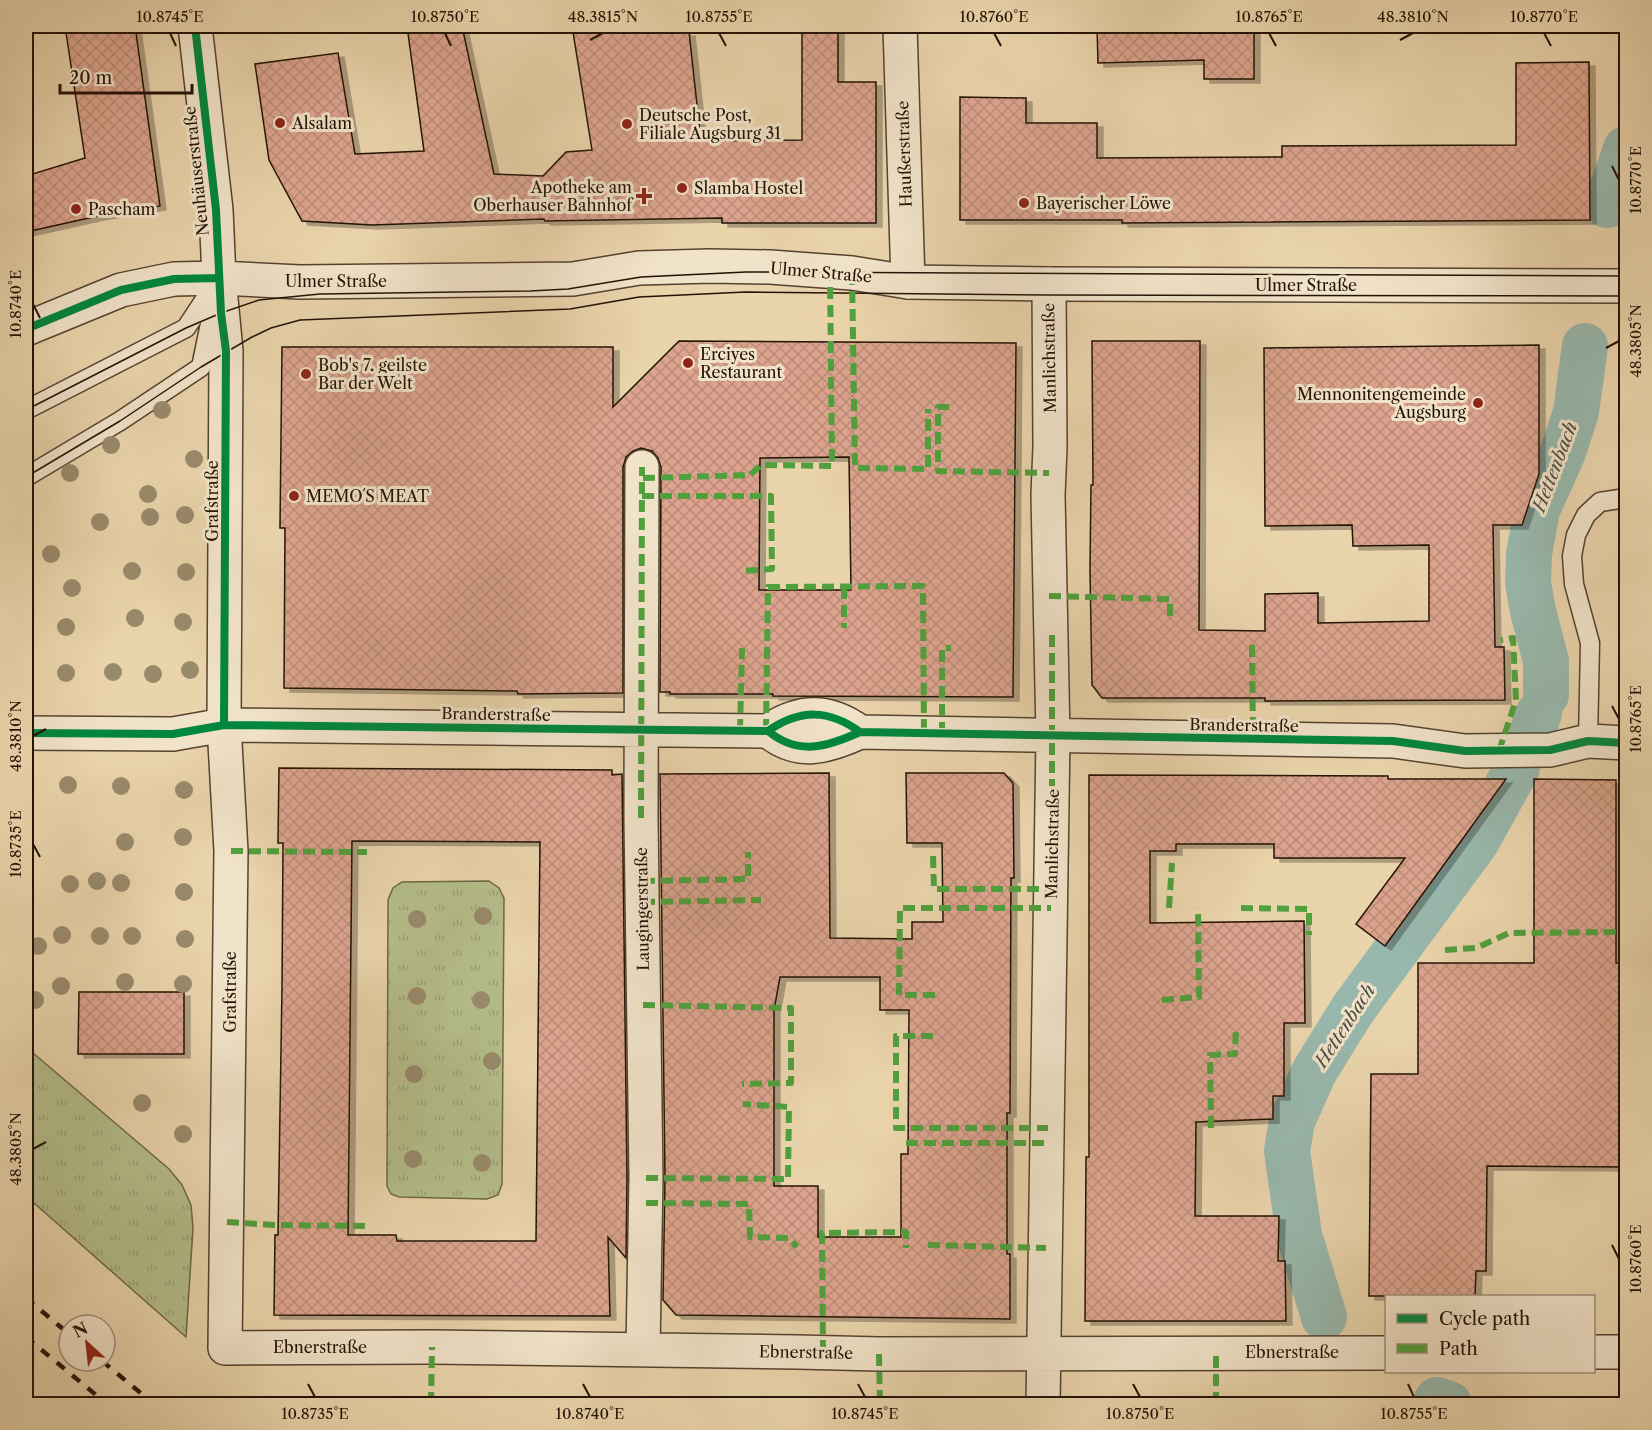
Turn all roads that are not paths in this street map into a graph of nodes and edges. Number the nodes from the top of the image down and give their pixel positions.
1 (195, 26) edge
2 (900, 26) edge
3 (219, 278) junction
4 (908, 282) junction
5 (1049, 284) junction
6 (1626, 286) edge
7 (26, 329) edge
8 (26, 410) edge
9 (642, 467) dead end
10 (26, 477) edge
11 (1626, 498) edge
12 (224, 725) junction
13 (642, 731) junction
14 (26, 733) edge
15 (1053, 736) junction
16 (1588, 741) junction
17 (1626, 742) edge
18 (225, 1348) joint
19 (643, 1350) junction
20 (1595, 1352) edge
21 (1626, 1352) edge
22 (1385, 1353) edge
23 (1043, 1354) junction
24 (1043, 1404) edge

1 - 3 street, Neuhäuserstraße
2 - 4 street, Haußerstraße
3 - 4 street, Ulmer Straße
3 - 7 street, Ulmer Straße
3 - 8 lane
3 - 10 lane
3 - 12 street, Grafstraße
4 - 5 street, Ulmer Straße
5 - 6 street, Ulmer Straße
5 - 15 street, Manlichstraße
9 - 13 street, Laugingerstraße
11 - 16 lane
12 - 13 street, Branderstraße
12 - 14 street, Branderstraße
12 - 18 street, Grafstraße
13 - 15 street, Branderstraße
13 - 19 street, Laugingerstraße
15 - 16 street, Branderstraße
15 - 23 street, Manlichstraße
16 - 17 street, Branderstraße
18 - 19 street, Ebnerstraße
19 - 23 street, Ebnerstraße
20 - 21 street
22 - 23 street, Ebnerstraße
23 - 24 street, Manlichstraße

